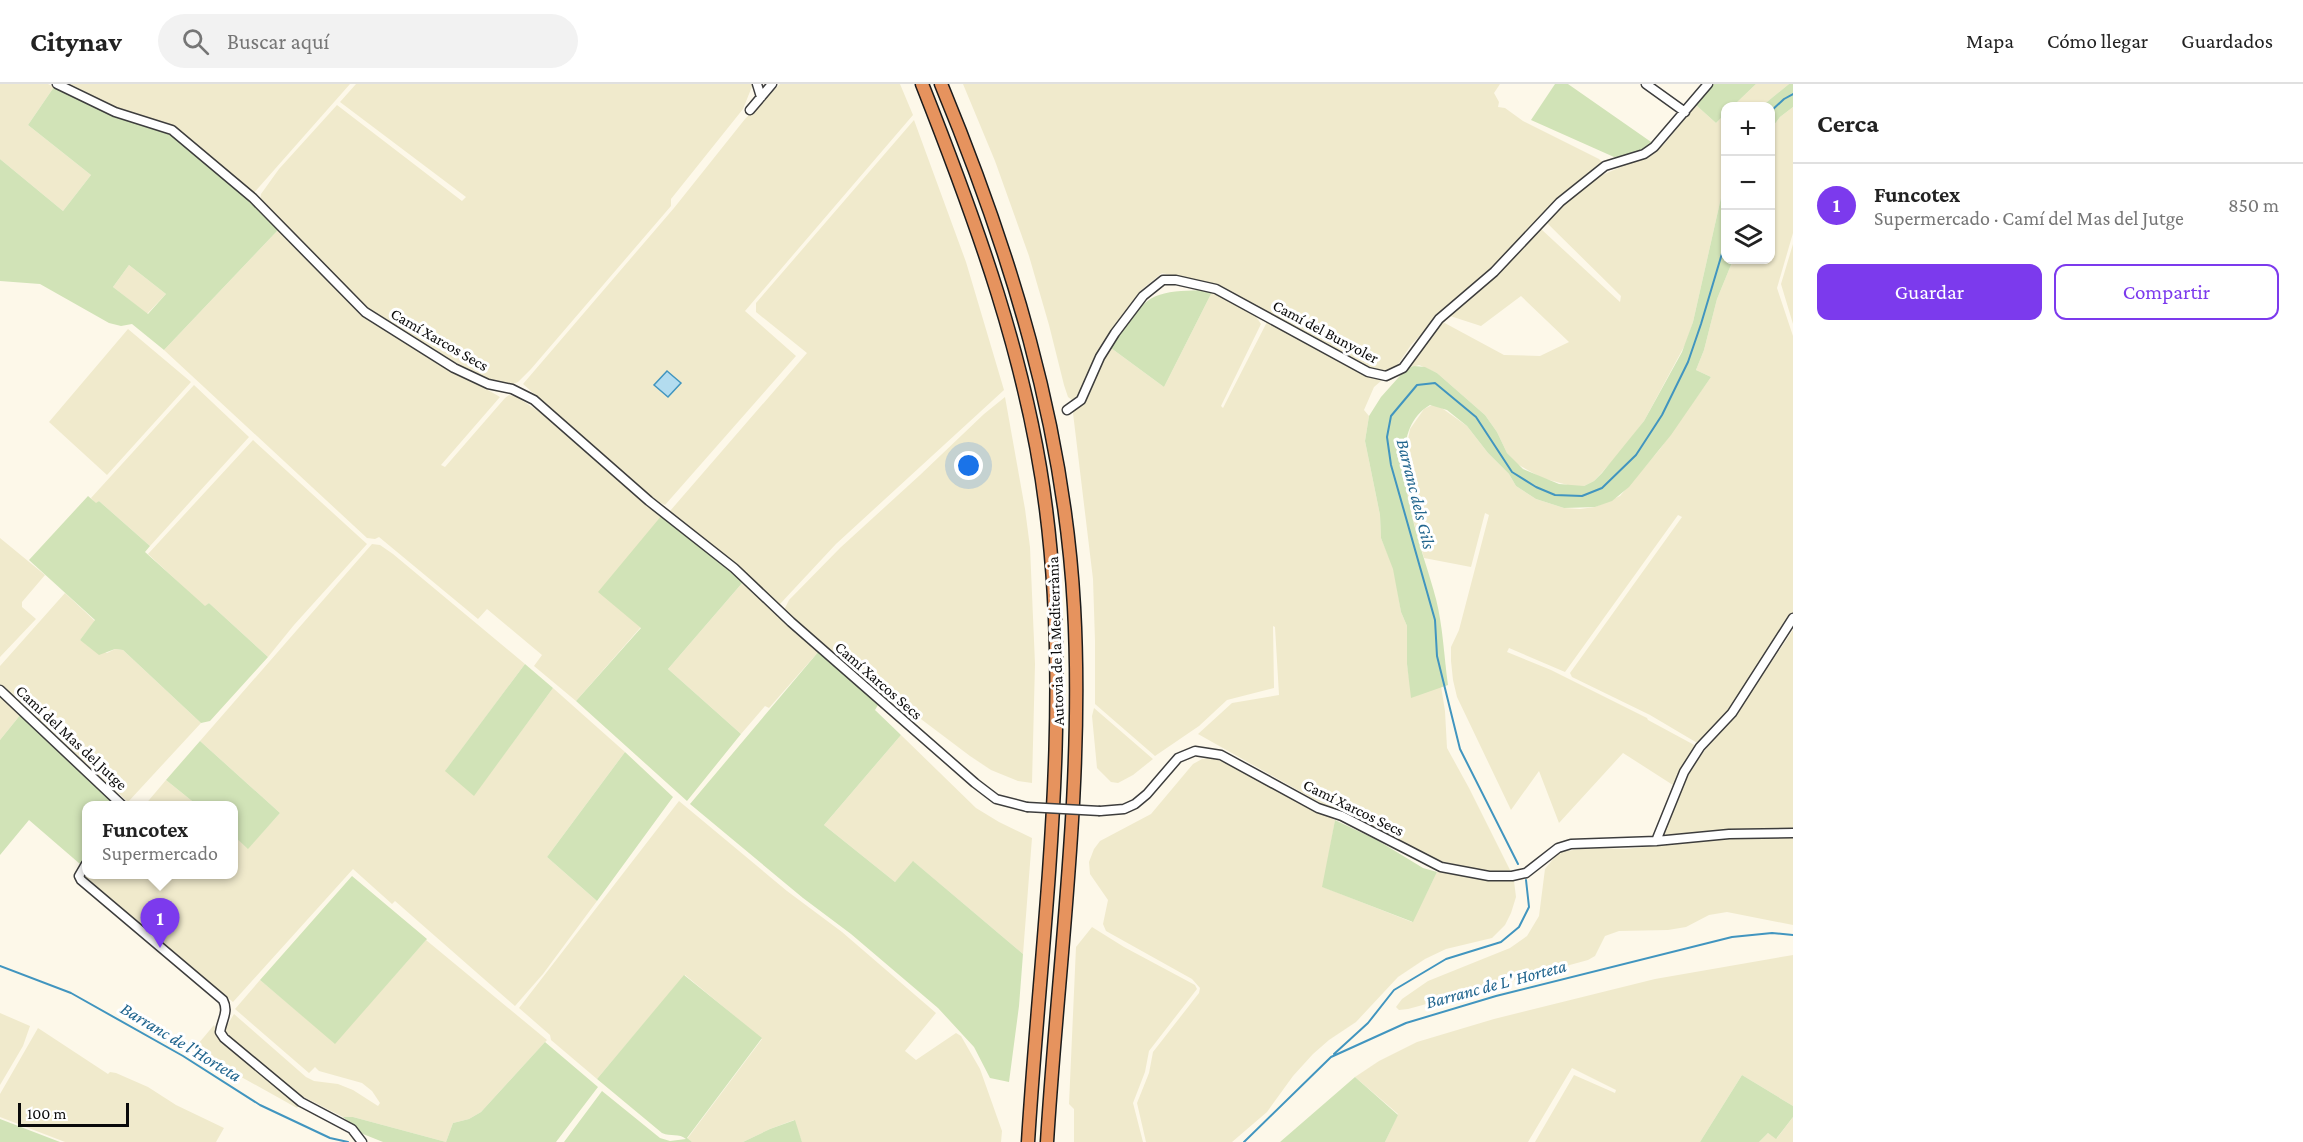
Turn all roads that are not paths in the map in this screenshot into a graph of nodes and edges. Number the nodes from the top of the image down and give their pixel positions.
1 (57, 84) edge
2 (757, 84) edge
3 (772, 84) edge
4 (922, 84) edge
5 (941, 84) edge
6 (1646, 84) edge
7 (1708, 84) edge
8 (761, 97) junction
9 (750, 110) dead end
10 (1685, 112) junction
11 (1067, 410) dead end
12 (1793, 618) edge
13 (0, 690) edge
14 (118, 801) edge
15 (1793, 833) edge
16 (1656, 840) junction
17 (82, 872) edge
18 (362, 1141) edge
19 (1028, 1142) edge
20 (1047, 1142) edge

1 - 16 street, Camí Xarcos Secs, bridge
2 - 8 street
3 - 8 street
4 - 19 highway, Autovia de la Mediterrània
5 - 20 highway, Autovia de la Mediterrània
6 - 10 street
7 - 10 street, Camí del Bunyoler
8 - 9 street
10 - 11 street, Camí del Bunyoler
12 - 16 street
13 - 14 street, Camí del Mas del Jutge
15 - 16 street, Camí Xarcos Secs
17 - 18 street

